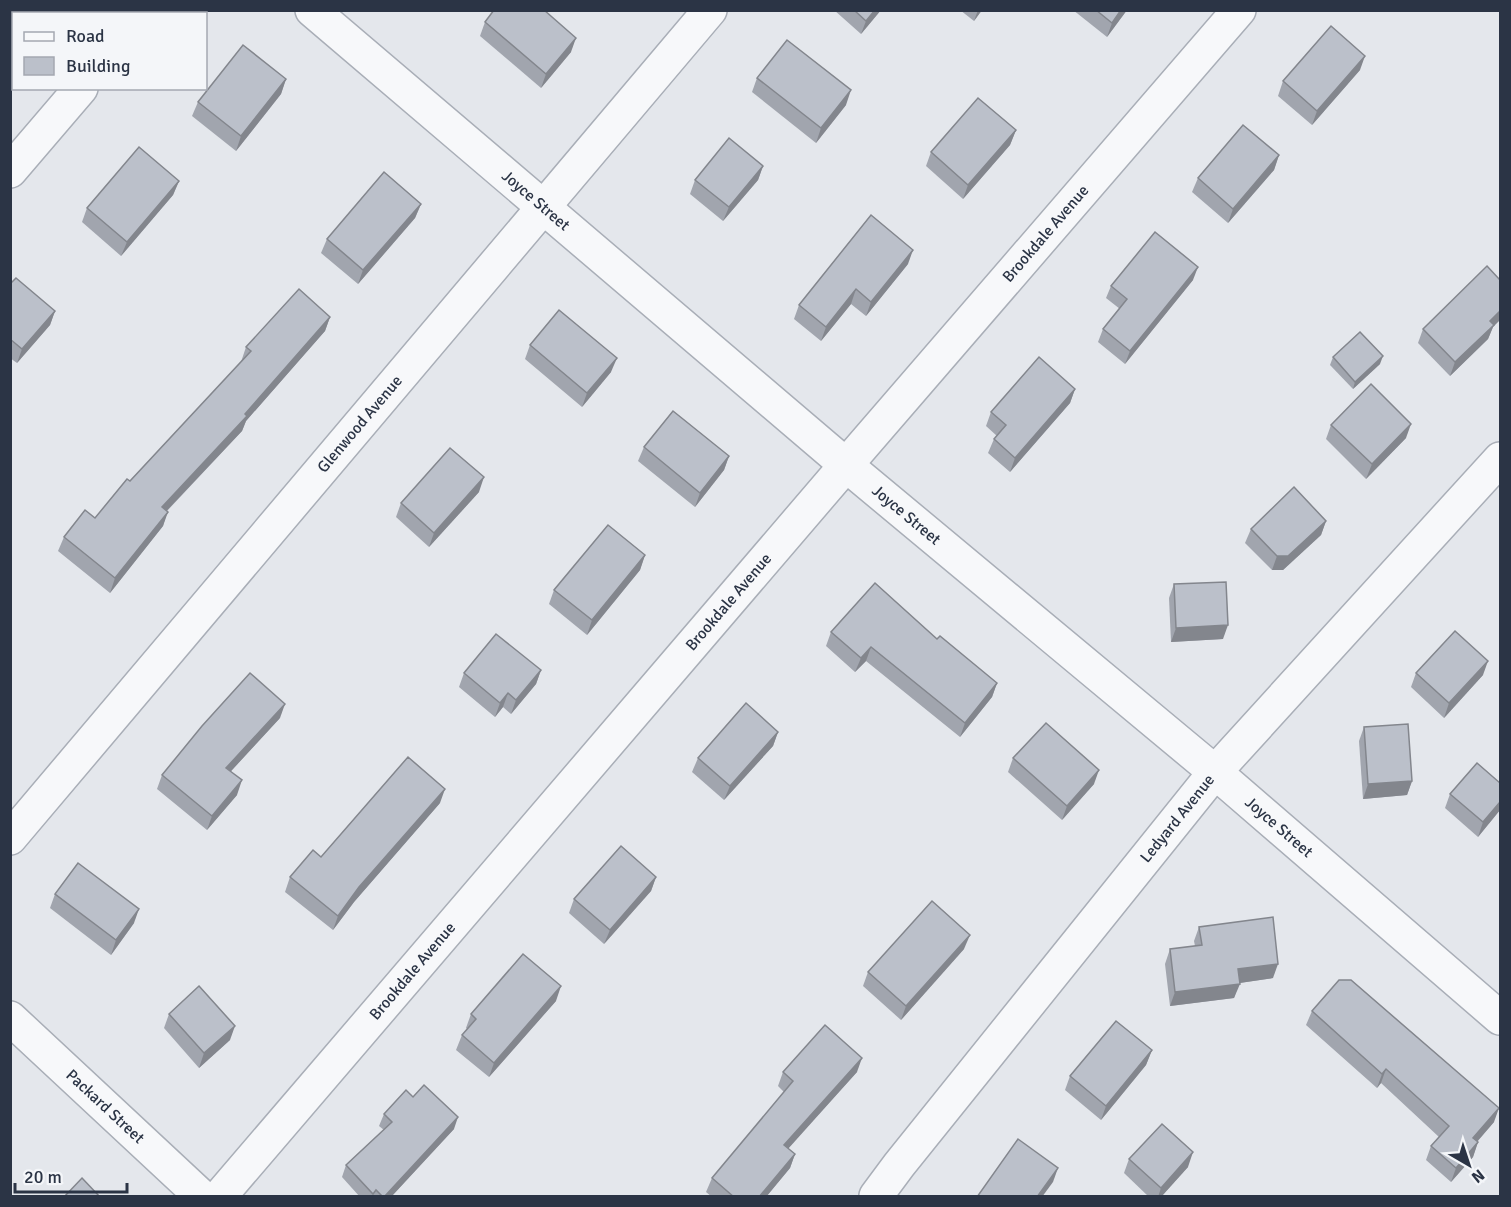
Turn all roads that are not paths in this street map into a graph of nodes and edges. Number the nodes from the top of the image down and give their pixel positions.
1 (312, 10) edge
2 (710, 10) edge
3 (1239, 10) edge
4 (79, 90) edge
5 (10, 171) edge
6 (544, 207) junction
7 (1500, 459) edge
8 (846, 465) junction
9 (1215, 772) junction
10 (10, 838) edge
11 (10, 1018) edge
12 (1500, 1018) edge
13 (201, 1197) edge
14 (220, 1197) edge
15 (876, 1197) edge

1 - 6 street, Joyce Street
2 - 6 street, Glenwood Avenue
3 - 8 street, Brookdale Avenue
4 - 5 street
6 - 8 street, Joyce Street
6 - 10 street, Glenwood Avenue
7 - 9 street, Ledyard Avenue
8 - 9 street, Joyce Street
8 - 14 street, Brookdale Avenue
9 - 12 street, Joyce Street
9 - 15 street, Ledyard Avenue
11 - 13 street, Packard Street

